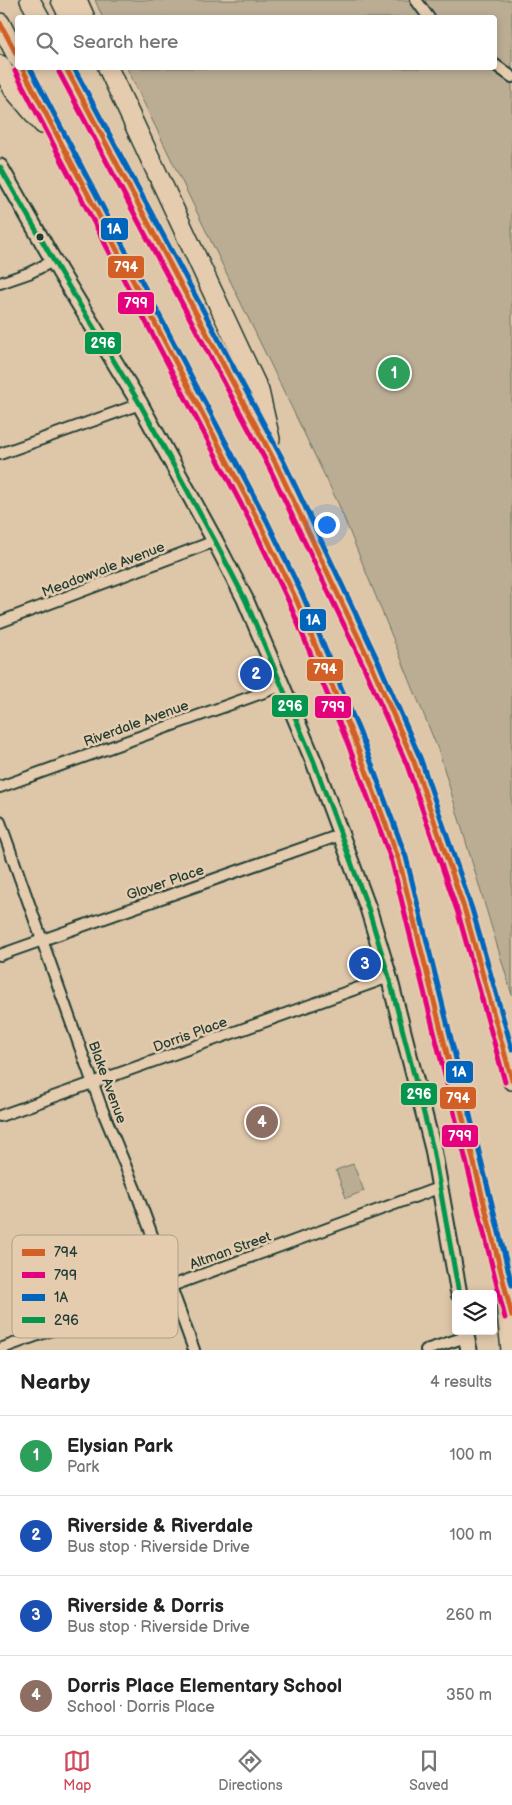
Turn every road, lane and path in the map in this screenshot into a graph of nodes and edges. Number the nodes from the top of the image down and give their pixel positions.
1 (30, 0) edge
2 (61, 0) edge
3 (77, 0) edge
4 (416, 0) edge
5 (38, 15) edge
6 (68, 15) edge
7 (84, 15) edge
8 (428, 15) edge
9 (0, 23) edge
10 (15, 52) edge
11 (0, 65) edge
12 (497, 66) edge
13 (23, 70) edge
14 (67, 70) edge
15 (96, 70) edge
16 (109, 70) edge
17 (512, 77) edge
18 (136, 128) junction
19 (63, 148) junction
20 (0, 167) edge
21 (53, 261) junction
22 (0, 283) edge
23 (140, 404) junction
24 (0, 454) edge
25 (276, 464) junction
26 (215, 542) junction
27 (0, 622) edge
28 (281, 686) junction
29 (0, 787) edge
30 (0, 822) edge
31 (340, 835) junction
32 (42, 940) junction
33 (0, 955) edge
34 (389, 977) junction
35 (512, 1080) edge
36 (94, 1083) junction
37 (0, 1116) edge
38 (441, 1187) junction
39 (152, 1235) edge
40 (503, 1280) junction
41 (178, 1283) edge
42 (458, 1290) edge
43 (178, 1307) edge
44 (512, 1316) edge
45 (30, 1338) edge
46 (467, 1340) edge
47 (0, 1349) edge
48 (194, 1350) edge
49 (426, 1350) edge
50 (511, 1350) edge

1 - 5 highway
2 - 6 highway
3 - 7 highway
4 - 8 street
9 - 10 highway
11 - 19 highway
12 - 17 street
13 - 19 highway
14 - 25 highway
15 - 18 highway
16 - 18 highway
18 - 25 highway
19 - 40 highway
20 - 21 main road
21 - 22 street
21 - 23 main road
23 - 24 street
23 - 26 main road
25 - 35 highway
26 - 27 street, Meadowvale Avenue
26 - 28 main road
28 - 29 street, Riverdale Avenue
28 - 31 main road
30 - 32 street, Blake Avenue
31 - 32 street, Glover Place
31 - 34 main road
32 - 33 street, Glover Place
32 - 36 street, Blake Avenue
34 - 36 street, Dorris Place
34 - 38 main road
36 - 37 street, Dorris Place
36 - 39 street, Blake Avenue
38 - 41 street, Altman Street
38 - 42 main road
40 - 44 highway
40 - 50 highway
43 - 48 street, Blake Avenue
45 - 47 street, Altman Street
46 - 49 street

